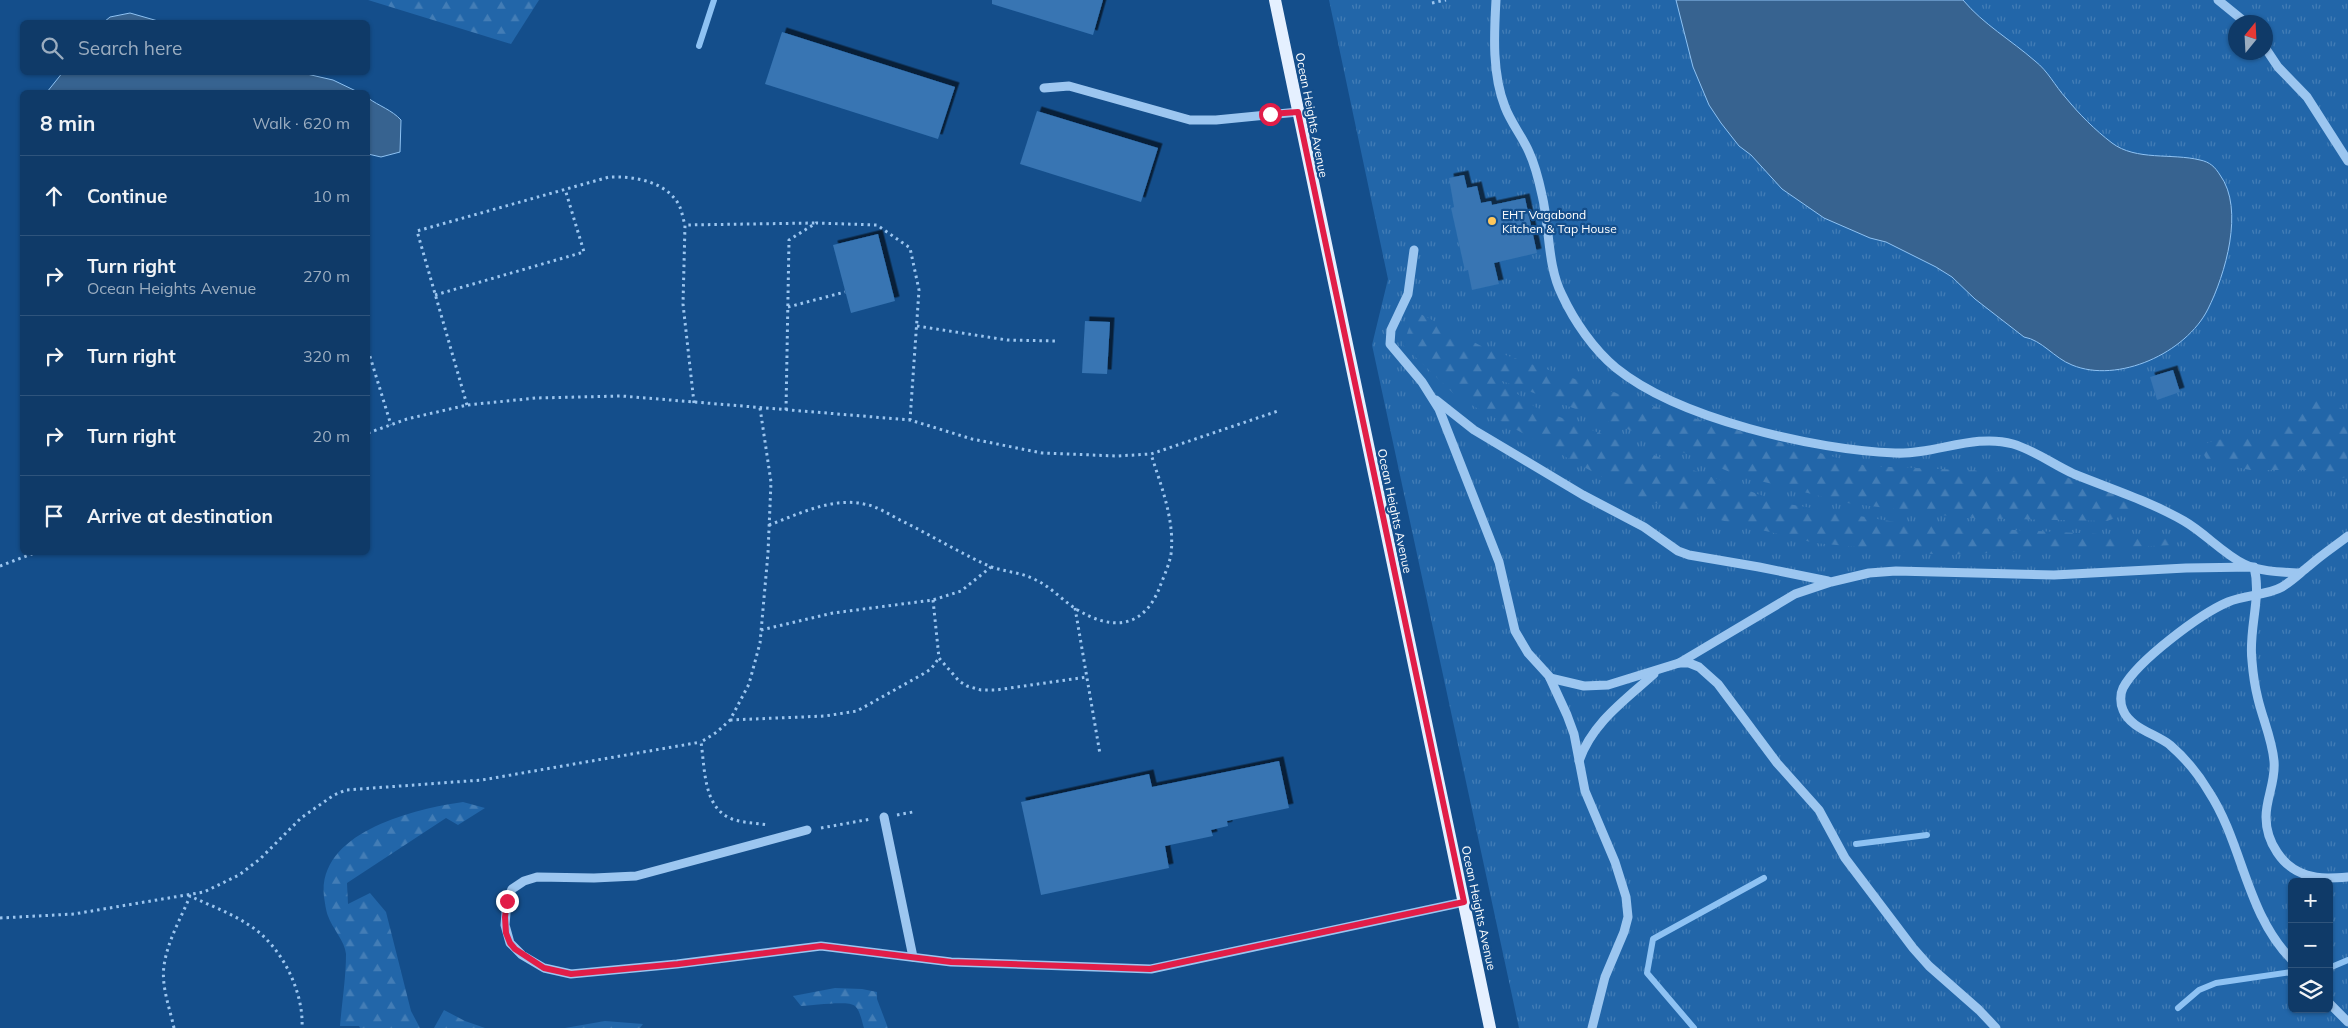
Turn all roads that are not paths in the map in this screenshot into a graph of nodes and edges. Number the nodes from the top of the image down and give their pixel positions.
1 (1275, 0) edge
2 (1496, 0) edge
3 (2218, 0) edge
4 (2237, 15) edge
5 (2273, 60) edge
6 (1044, 88) dead end
7 (1298, 112) junction
8 (2348, 161) edge
9 (1414, 250) dead end
10 (1432, 396) junction
11 (2348, 536) edge
12 (2254, 567) junction
13 (2300, 573) junction
14 (1831, 582) junction
15 (2256, 594) junction
16 (1679, 663) junction
17 (1659, 669) junction
18 (1550, 678) junction
19 (1578, 761) junction
20 (884, 817) road end
21 (807, 830) road end
22 (2348, 878) edge
23 (1464, 902) junction
24 (2288, 955) edge
25 (913, 957) junction
26 (2333, 1007) edge
27 (2348, 1022) edge
28 (1490, 1028) edge
29 (1592, 1028) edge
30 (1996, 1028) edge

1 - 7 main road, Ocean Heights Avenue
2 - 12 lane
3 - 4 lane
5 - 8 lane
6 - 7 lane
7 - 23 main road, Ocean Heights Avenue
9 - 10 lane
10 - 14 lane
10 - 18 lane
11 - 13 lane
12 - 13 lane
12 - 14 lane
12 - 15 lane
13 - 15 lane
14 - 16 lane
15 - 22 lane
15 - 24 lane
16 - 17 lane
16 - 30 lane
17 - 18 lane
17 - 19 lane
18 - 19 lane
19 - 29 lane
20 - 25 lane
21 - 25 lane
23 - 25 lane
23 - 28 main road, Ocean Heights Avenue
26 - 27 lane

